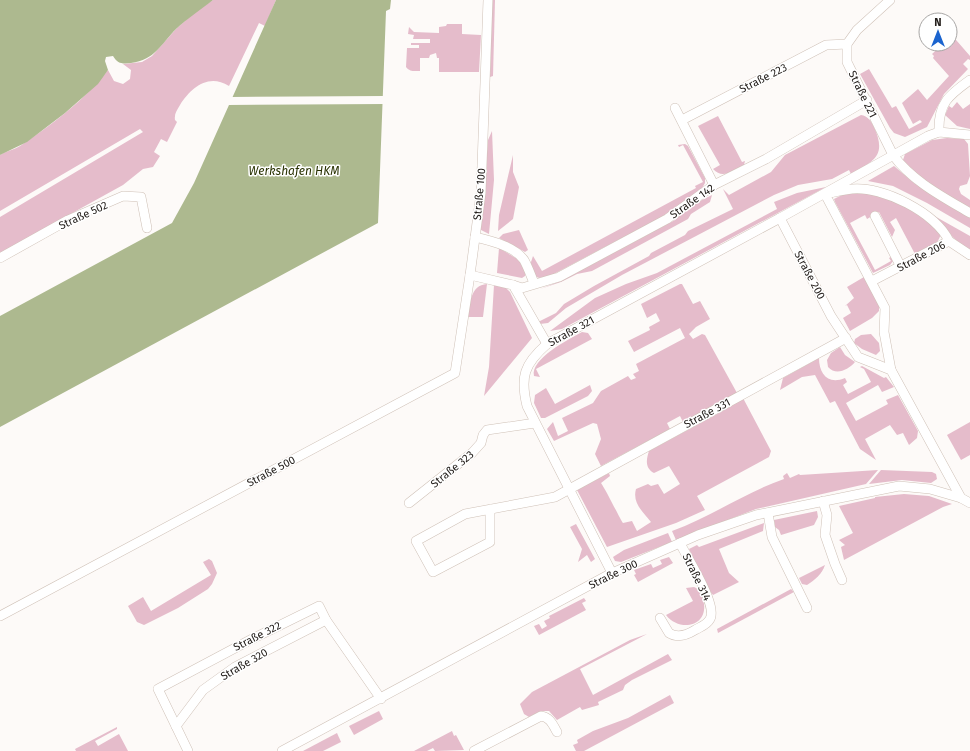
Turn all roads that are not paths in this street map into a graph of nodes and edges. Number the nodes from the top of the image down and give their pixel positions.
1 (488, 0) edge
2 (890, 0) edge
3 (847, 44) junction
4 (970, 80) edge
5 (867, 100) junction
6 (675, 108) dead end
7 (682, 120) junction
8 (939, 132) junction
9 (970, 135) edge
10 (893, 156) junction
11 (714, 186) junction
12 (825, 194) junction
13 (970, 213) edge
14 (875, 216) dead end
15 (780, 218) junction
16 (147, 228) dead end
17 (475, 237) junction
18 (949, 241) junction
19 (970, 255) edge
20 (0, 258) edge
21 (901, 267) junction
22 (470, 275) junction
23 (872, 281) junction
24 (534, 283) junction
25 (513, 284) junction
26 (846, 338) junction
27 (547, 344) junction
28 (891, 370) junction
29 (535, 422) junction
30 (568, 488) junction
31 (961, 498) junction
32 (823, 501) junction
33 (970, 503) edge
34 (409, 504) dead end
35 (490, 509) junction
36 (768, 513) junction
37 (680, 543) junction
38 (612, 574) junction
39 (842, 580) dead end
40 (807, 608) dead end
41 (0, 616) edge
42 (660, 618) dead end
43 (326, 620) junction
44 (381, 699) junction
45 (176, 726) junction
46 (556, 732) dead end
47 (188, 751) edge
48 (282, 751) edge
49 (474, 751) edge

1 - 17 street, Straße 100
2 - 3 street
3 - 5 street, Straße 221
3 - 7 street, Straße 223
4 - 8 street
5 - 10 street, Straße 221
5 - 11 street, Straße 142
6 - 7 street
7 - 11 street
8 - 9 street
8 - 10 street
10 - 12 street
10 - 13 street, Straße 221
11 - 24 street, Straße 142
12 - 15 street
12 - 18 street, Straße 206
12 - 23 street
14 - 21 street
15 - 26 street, Straße 200
15 - 27 street, Straße 321
16 - 20 street, Straße 502
17 - 22 street, Straße 100
17 - 24 street
18 - 19 street
18 - 21 street, Straße 206
21 - 23 street, Straße 206
22 - 25 street
22 - 41 street, Straße 500
23 - 28 street
24 - 25 street, Straße 142
25 - 27 street
26 - 28 street, Straße 200
26 - 30 street, Straße 331
27 - 29 street, Straße 321
28 - 31 street
29 - 30 street, Straße 321
29 - 34 street, Straße 323
30 - 35 street
30 - 38 street, Straße 321
31 - 32 street, Straße 300
31 - 33 street, Straße 300
32 - 36 street, Straße 300
32 - 39 street
35 - 35 street
36 - 37 street, Straße 300
36 - 40 street
37 - 38 street, Straße 300
37 - 42 street, Straße 314
38 - 44 street, Straße 300
43 - 44 street, Straße 322
43 - 45 street, Straße 320
43 - 45 street, Straße 322
44 - 48 street, Straße 300
45 - 47 street, Straße 322
46 - 49 street

